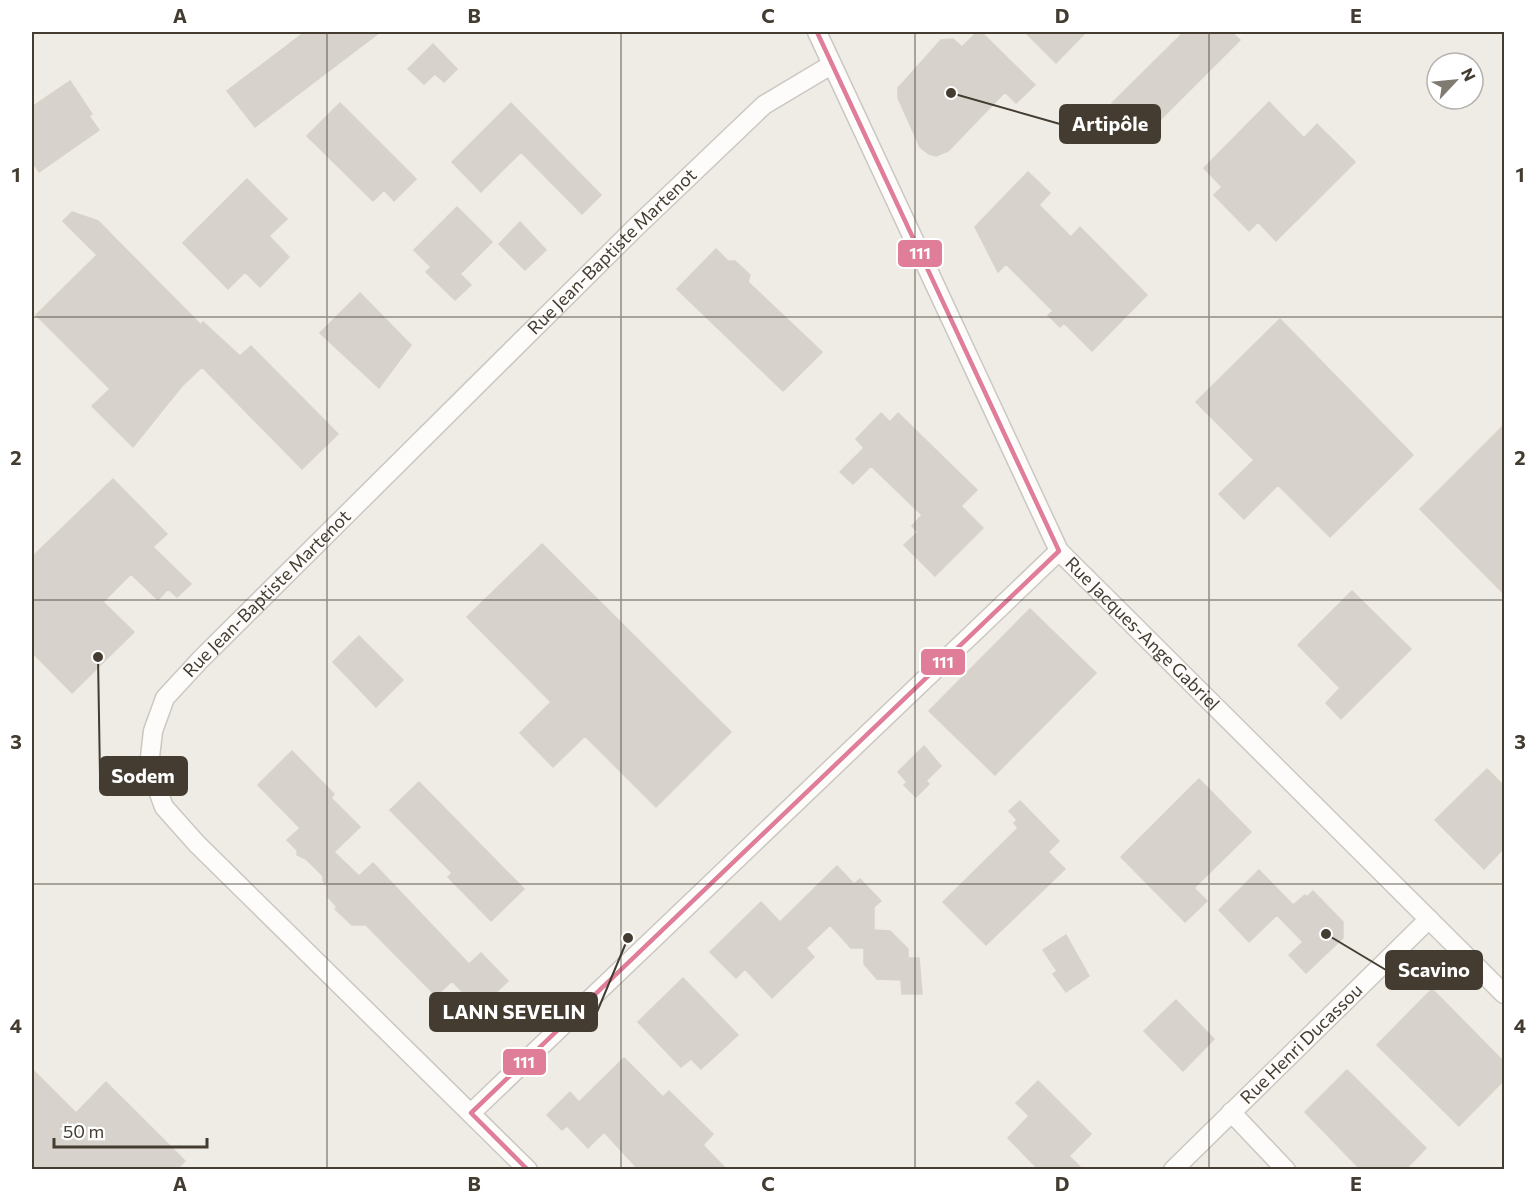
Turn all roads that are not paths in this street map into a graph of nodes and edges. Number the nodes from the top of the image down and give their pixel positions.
1 (817, 32) edge
2 (831, 65) junction
3 (1059, 551) junction
4 (1429, 919) junction
5 (1504, 994) edge
6 (1231, 1112) junction
7 (471, 1113) junction
8 (528, 1170) edge
9 (1173, 1170) edge
10 (1286, 1170) edge

1 - 2 street, Rue Jacques-Ange Gabriel
2 - 3 street, Rue Jacques-Ange Gabriel
2 - 7 street, Rue Jean-Baptiste Martenot
3 - 4 street, Rue Jacques-Ange Gabriel
3 - 7 street
4 - 5 street, Rue Jacques-Ange Gabriel
4 - 6 street, Rue Henri Ducassou
6 - 9 street, Rue Henri Ducassou
6 - 10 street
7 - 8 street, Rue Jean-Baptiste Martenot

